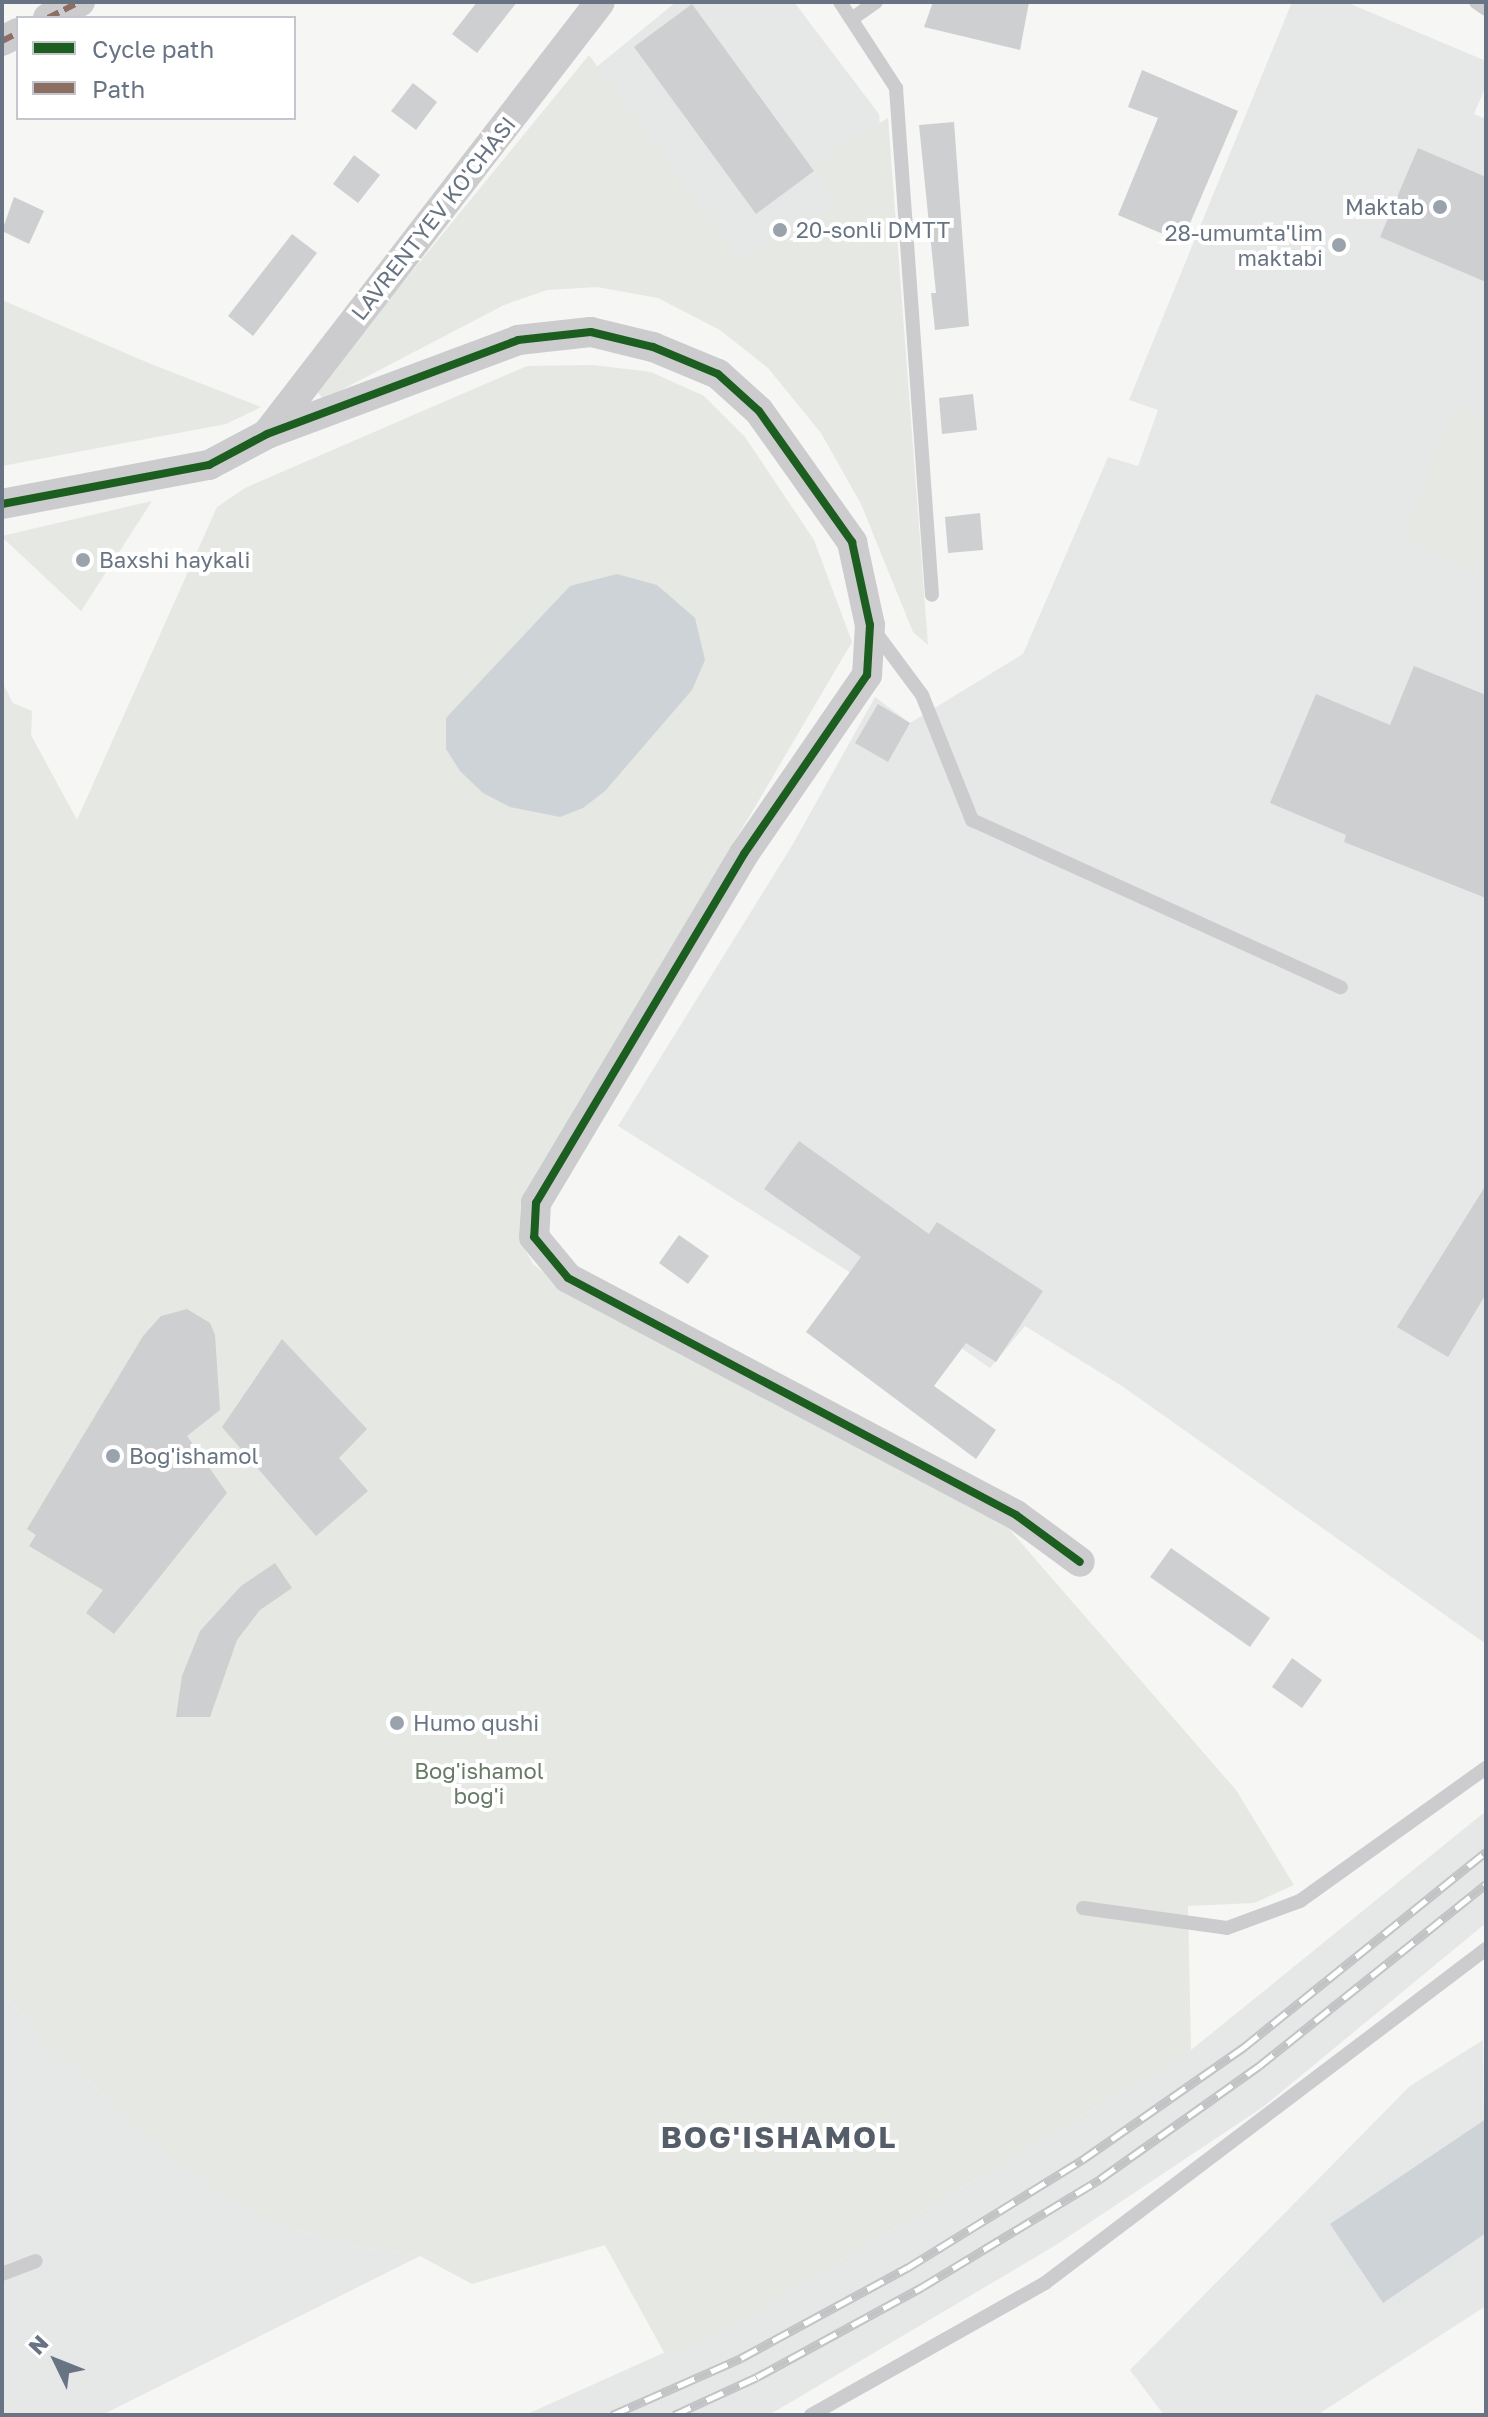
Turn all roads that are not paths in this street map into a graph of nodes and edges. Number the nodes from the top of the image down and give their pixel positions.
1 (80, 2) edge
2 (600, 2) edge
3 (840, 2) edge
4 (876, 2) edge
5 (1476, 2) edge
6 (1486, 9) edge
7 (52, 16) edge
8 (853, 18) junction
9 (267, 434) junction
10 (2, 504) edge
11 (932, 595) dead end
12 (870, 625) junction
13 (1341, 987) dead end
14 (1080, 1562) dead end
15 (1486, 1768) edge
16 (1083, 1908) dead end
17 (1486, 1949) edge
18 (36, 2261) dead end
19 (2, 2274) edge
20 (811, 2415) edge

1 - 7 street
2 - 9 street, LAVRENTYEV KO'CHASI
3 - 8 lane
4 - 8 lane
5 - 6 lane
8 - 11 lane
9 - 10 street
9 - 12 street
12 - 13 lane
12 - 14 street
15 - 16 lane
17 - 20 lane
18 - 19 lane

